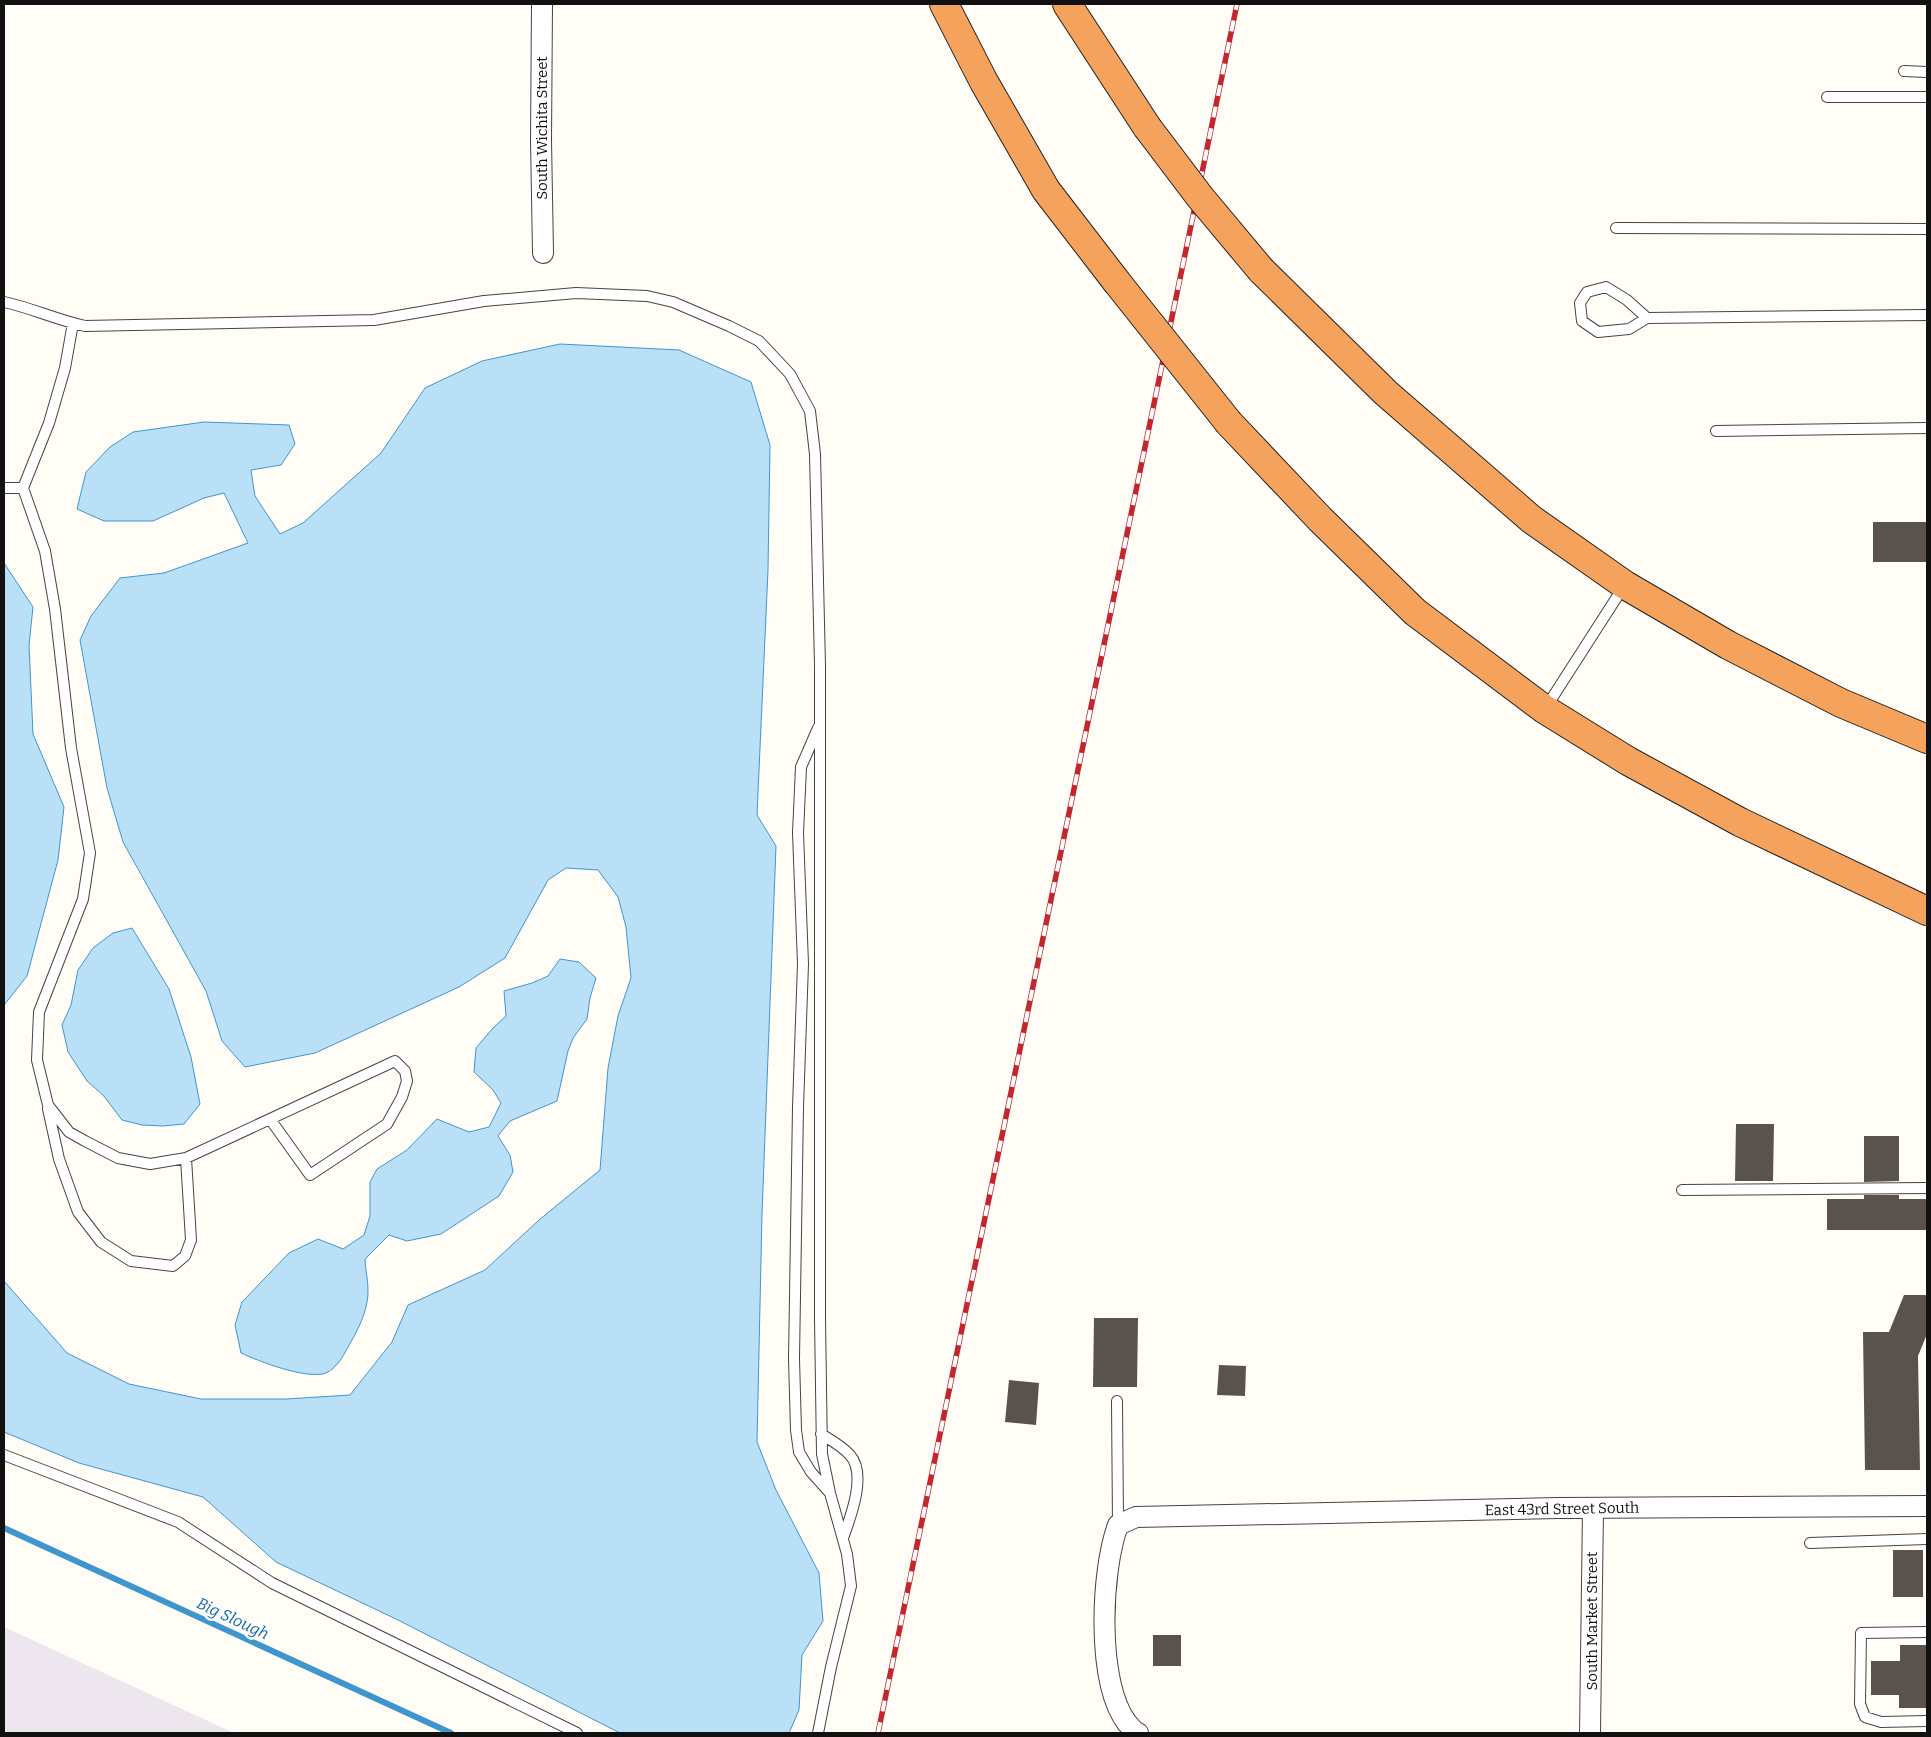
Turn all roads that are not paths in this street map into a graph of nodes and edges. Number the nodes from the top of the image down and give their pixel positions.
1 (542, 4) edge
2 (944, 4) edge
3 (1067, 4) edge
4 (1904, 71) dead end
5 (1927, 72) edge
6 (1827, 97) dead end
7 (1927, 97) edge
8 (1616, 228) dead end
9 (1927, 229) edge
10 (544, 253) dead end
11 (4, 302) edge
12 (1927, 315) edge
13 (1647, 318) junction
14 (73, 324) junction
15 (1927, 428) edge
16 (1716, 431) dead end
17 (4, 488) edge
18 (23, 488) junction
19 (1625, 585) junction
20 (1544, 709) junction
21 (820, 725) junction
22 (1927, 739) edge
23 (1927, 911) edge
24 (48, 1105) junction
25 (270, 1119) junction
26 (186, 1158) junction
27 (1927, 1188) edge
28 (1682, 1190) dead end
29 (1117, 1401) dead end
30 (821, 1434) junction
31 (4, 1455) edge
32 (830, 1493) junction
33 (1927, 1506) edge
34 (1593, 1509) junction
35 (1118, 1524) junction
36 (844, 1538) junction
37 (1927, 1539) edge
38 (1810, 1543) dead end
39 (1927, 1632) edge
40 (1927, 1721) edge
41 (1136, 1732) edge
42 (577, 1733) edge
43 (818, 1733) edge
44 (1590, 1733) edge

1 - 10 street, South Wichita Street
2 - 20 highway, bridge
3 - 19 highway, bridge
4 - 5 lane
6 - 7 lane
8 - 9 lane
11 - 14 lane
12 - 13 lane
13 - 13 lane
14 - 18 lane
14 - 21 lane
15 - 16 lane
17 - 18 lane
18 - 24 lane
19 - 20 lane
19 - 22 highway
20 - 23 highway
21 - 30 lane
21 - 32 lane
24 - 26 lane
24 - 26 lane
25 - 25 lane
25 - 26 lane
27 - 28 lane
29 - 35 lane
30 - 32 lane
30 - 36 lane
31 - 42 lane
32 - 36 lane
33 - 34 street, East 43rd Street South
34 - 35 street, East 43rd Street South
34 - 44 street, South Market Street
35 - 41 street
36 - 43 lane
37 - 38 lane
39 - 40 lane

